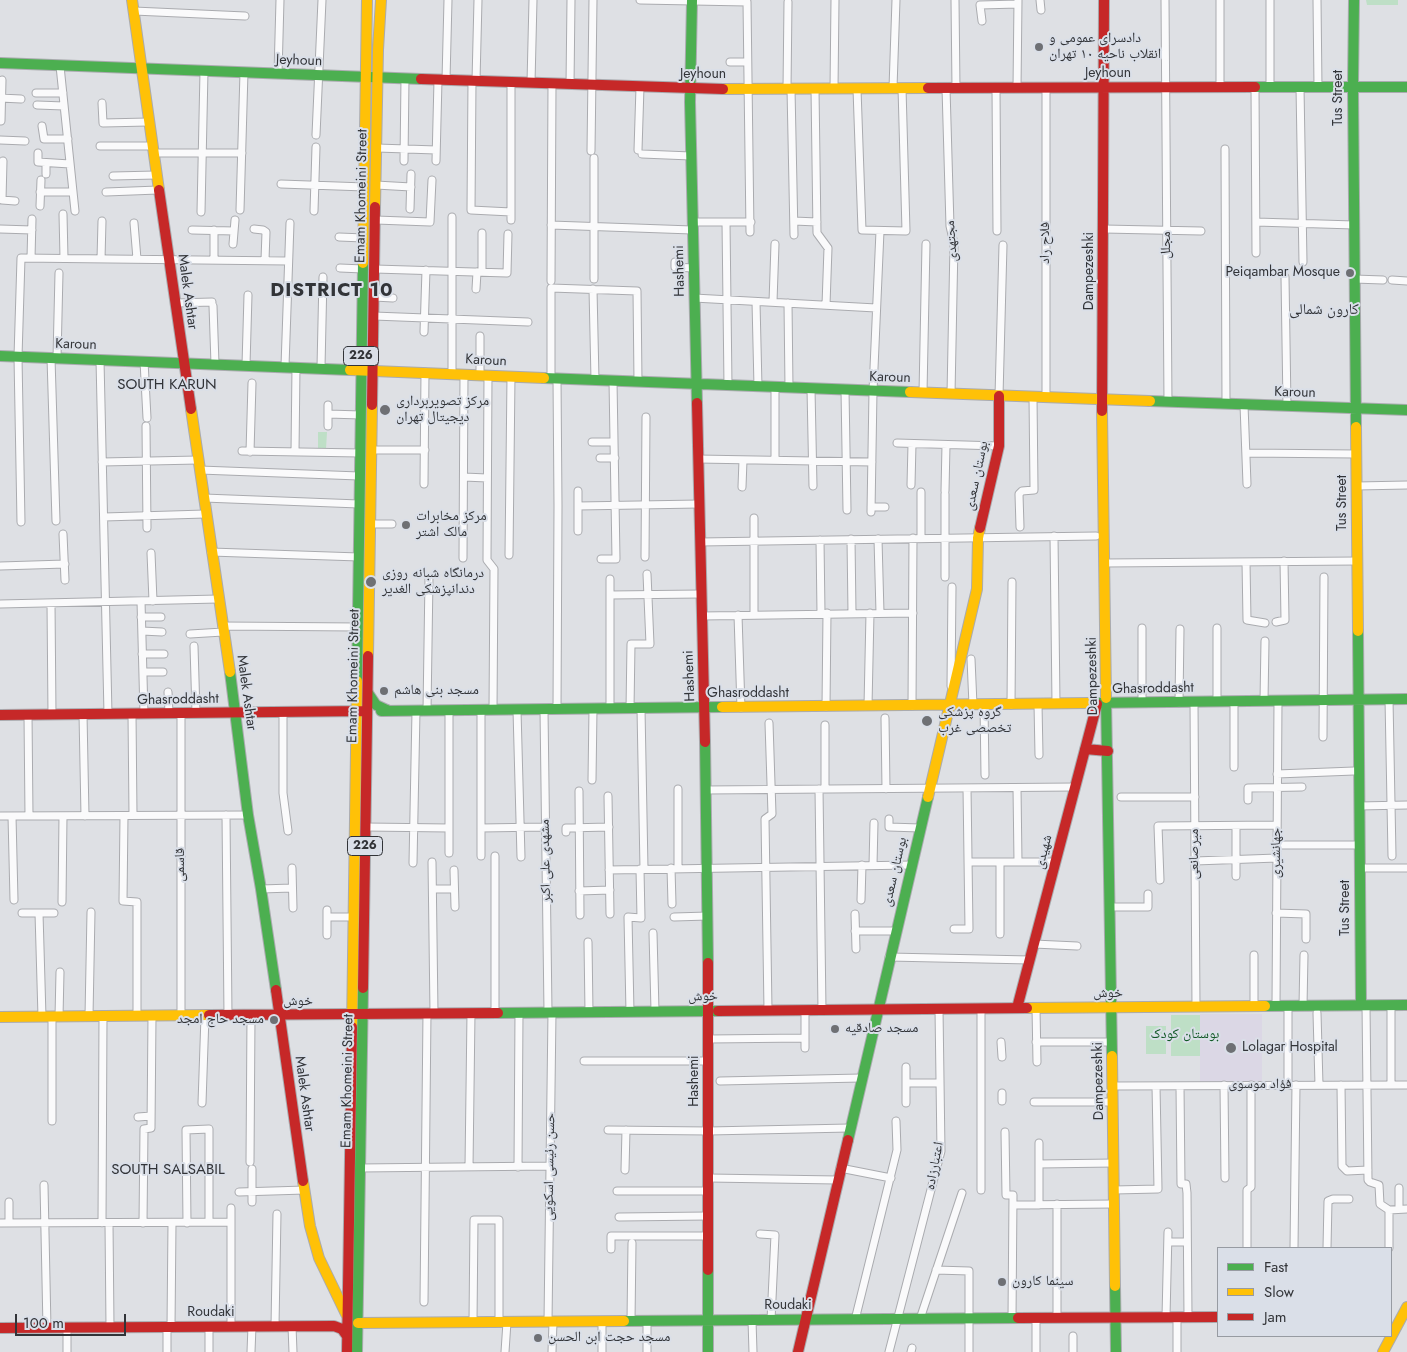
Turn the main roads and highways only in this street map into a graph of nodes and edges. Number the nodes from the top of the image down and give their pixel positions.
1 (132, 0) edge
2 (367, 0) edge
3 (381, 0) edge
4 (692, 0) edge
5 (1104, 0) edge
6 (1354, 0) edge
7 (366, 43) junction
8 (379, 44) junction
9 (0, 63) edge
10 (142, 69) junction
11 (366, 77) junction
12 (378, 78) junction
13 (1353, 87) junction
14 (1407, 87) edge
15 (1104, 88) junction
16 (690, 89) junction
17 (0, 356) edge
18 (184, 363) junction
19 (361, 369) junction
20 (373, 369) junction
21 (696, 384) junction
22 (999, 396) junction
23 (1102, 399) junction
24 (1356, 409) junction
25 (1407, 410) edge
26 (368, 693) junction
27 (1407, 699) edge
28 (1358, 700) junction
29 (950, 701) junction
30 (1102, 704) junction
31 (704, 708) junction
32 (368, 711) junction
33 (389, 711) junction
34 (356, 712) junction
35 (236, 713) junction
36 (0, 715) edge
37 (1085, 749) junction
38 (1108, 751) junction
39 (1364, 1005) junction
40 (1407, 1005) edge
41 (1111, 1007) junction
42 (1017, 1008) junction
43 (877, 1009) junction
44 (709, 1011) junction
45 (363, 1014) junction
46 (279, 1015) junction
47 (352, 1015) junction
48 (0, 1017) edge
49 (355, 1147) junction
50 (1405, 1313) edge
51 (346, 1314) junction
52 (1392, 1316) edge
53 (1217, 1317) edge
54 (1116, 1318) junction
55 (804, 1320) junction
56 (708, 1321) junction
57 (358, 1323) junction
58 (0, 1328) edge
59 (347, 1336) junction
60 (1392, 1336) edge
61 (1391, 1337) edge
62 (347, 1352) edge
63 (357, 1352) edge
64 (708, 1352) edge
65 (798, 1352) edge
66 (1116, 1352) edge
67 (1383, 1352) edge

1 - 10 main road, Malek Ashtar
2 - 7 main road, Emam Khomeini Street / 226
3 - 8 main road, Emam Khomeini Street / 226
4 - 16 main road, Hashemi
5 - 15 main road, Dampezeshki
6 - 13 main road, Tus Street
7 - 8 main road
7 - 11 main road, Emam Khomeini Street / 226
8 - 12 main road, Emam Khomeini Street / 226
9 - 10 main road, Jeyhoun
10 - 11 main road, Jeyhoun
10 - 18 main road, Malek Ashtar
11 - 12 main road, Jeyhoun
11 - 19 main road, Emam Khomeini Street / 226
12 - 16 main road, Jeyhoun
12 - 20 main road, Emam Khomeini Street / 226
13 - 14 main road, Jeyhoun
13 - 15 main road, Jeyhoun
13 - 24 main road, Tus Street
15 - 16 main road, Jeyhoun
15 - 23 main road, Dampezeshki
16 - 21 main road, Hashemi
17 - 18 main road, Karoun
18 - 19 main road, Karoun
18 - 35 main road, Malek Ashtar
19 - 20 main road, Karoun
19 - 34 main road, Emam Khomeini Street / 226
20 - 21 main road, Karoun
20 - 26 main road, Emam Khomeini Street / 226
21 - 22 main road, Karoun
21 - 31 main road, Hashemi
22 - 23 main road, Karoun
22 - 29 main road, بوستان سعدی
23 - 24 main road, Karoun
23 - 30 main road, Dampezeshki
24 - 25 main road, Karoun
24 - 28 main road, Tus Street
26 - 32 main road, Emam Khomeini Street / 226
26 - 33 main road
27 - 28 main road, Ghasroddasht
28 - 30 main road, Ghasroddasht
28 - 39 main road, Tus Street
29 - 30 main road, Ghasroddasht
29 - 31 main road, Ghasroddasht
29 - 43 main road, بوستان سعدی
30 - 37 main road, شهیدی
30 - 38 main road, Dampezeshki
31 - 33 main road, Ghasroddasht
31 - 44 main road, Hashemi
32 - 33 main road, Ghasroddasht
32 - 34 main road, Ghasroddasht
32 - 45 main road, Emam Khomeini Street / 226
34 - 35 main road, Ghasroddasht
34 - 47 main road, Emam Khomeini Street / 226
35 - 36 main road, Ghasroddasht
35 - 46 main road, Malek Ashtar
37 - 38 main road
37 - 42 main road, شهیدی
38 - 41 main road, Dampezeshki
39 - 40 main road, خوش
39 - 41 main road, خوش
41 - 42 main road, خوش
41 - 54 main road, Dampezeshki
42 - 43 main road, خوش
43 - 44 main road, خوش
43 - 55 main road, بوستان سعدی
44 - 45 main road, خوش
44 - 56 main road, Hashemi
45 - 47 main road, خوش
45 - 49 main road, Emam Khomeini Street / 226
46 - 47 main road, خوش
46 - 48 main road, خوش
46 - 51 main road, Malek Ashtar
47 - 49 main road, Emam Khomeini Street / 226
49 - 51 main road, Emam Khomeini Street / 226
49 - 57 main road, Emam Khomeini Street / 226
50 - 52 main road
50 - 60 main road
51 - 59 main road, Emam Khomeini Street / 226
53 - 54 main road, Roudaki
54 - 55 main road, Roudaki
54 - 66 main road, Dampezeshki
55 - 56 main road, Roudaki
55 - 65 main road, بوستان سعدی
56 - 57 main road, Roudaki
56 - 64 main road, Hashemi
57 - 63 main road, Emam Khomeini Street / 226
58 - 59 main road, Roudaki
59 - 62 main road, Emam Khomeini Street / 226
61 - 67 main road

